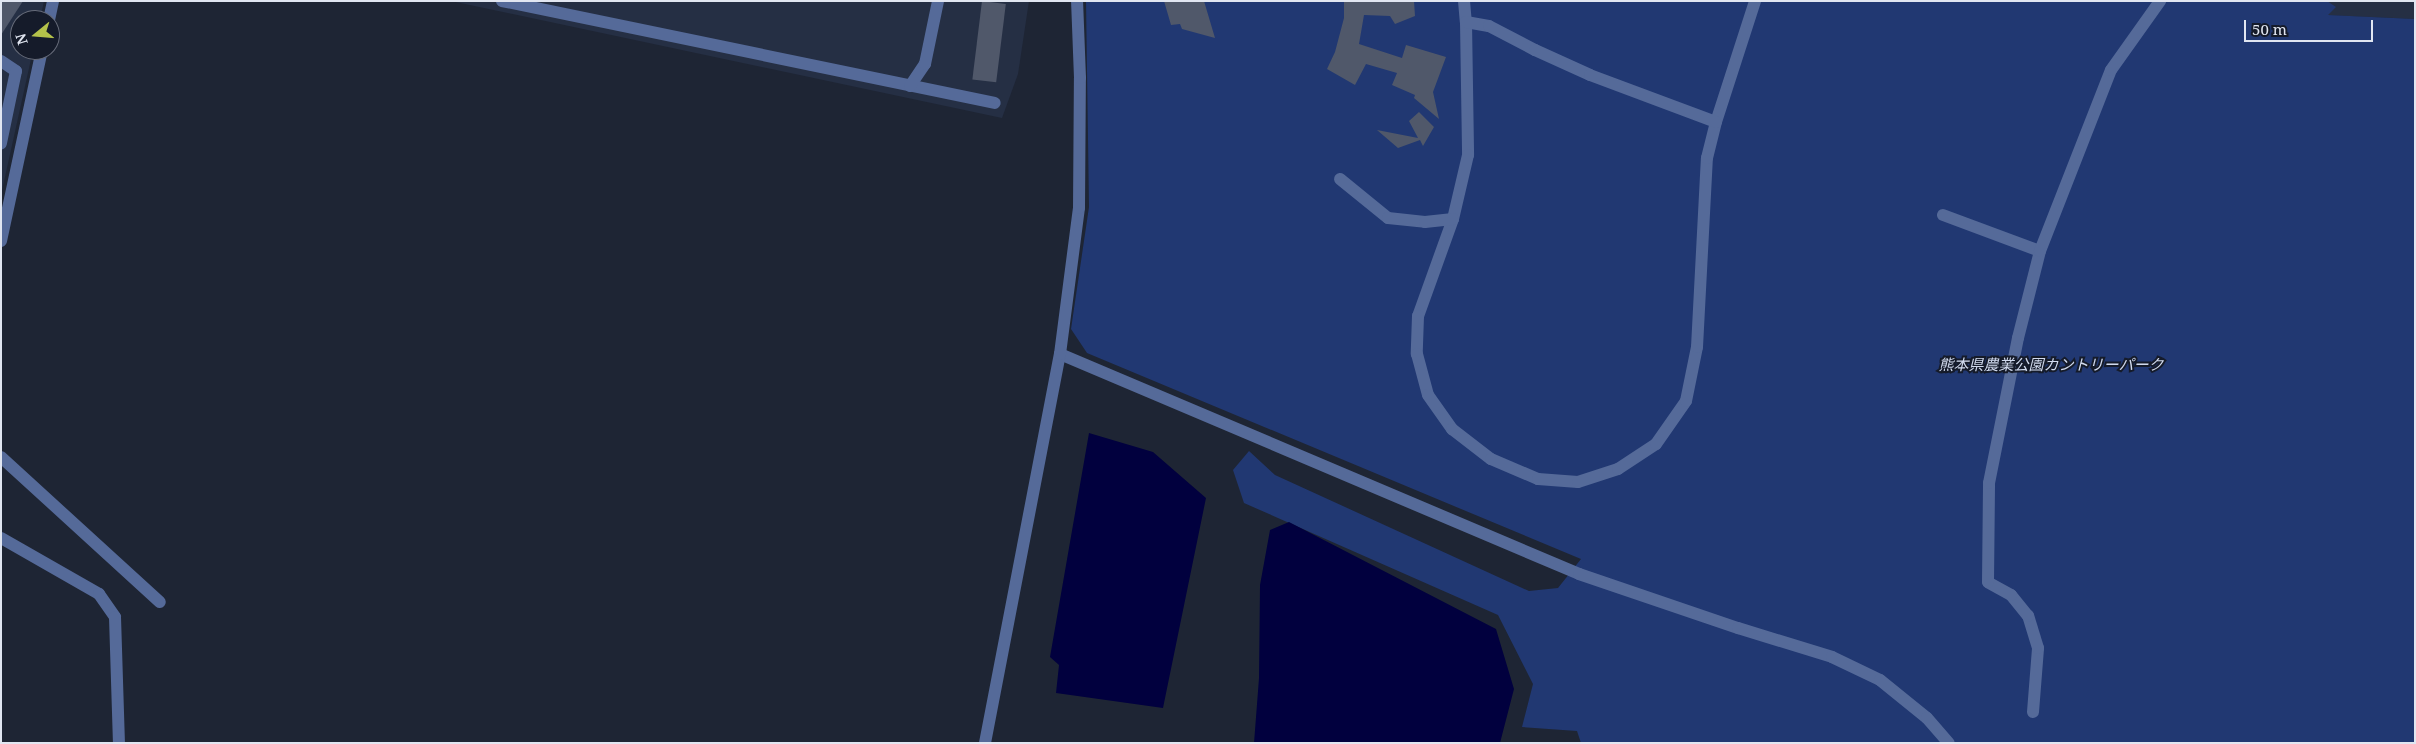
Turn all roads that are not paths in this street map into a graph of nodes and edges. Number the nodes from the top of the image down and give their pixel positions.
1 (502, 1) edge
2 (938, 1) edge
3 (1078, 1) edge
4 (1464, 1) edge
5 (1755, 1) edge
6 (2160, 1) edge
7 (1466, 22) junction
8 (40, 60) edge
9 (1, 61) edge
10 (910, 86) junction
11 (995, 103) dead end
12 (1716, 122) junction
13 (1, 143) edge
14 (1340, 180) dead end
15 (1943, 215) dead end
16 (1453, 218) junction
17 (1, 241) edge
18 (2040, 251) junction
19 (1060, 354) junction
20 (1, 457) edge
21 (1, 538) edge
22 (160, 602) dead end
23 (2033, 712) dead end
24 (119, 743) edge
25 (985, 743) edge
26 (1949, 743) edge

1 - 10 street
2 - 10 street
3 - 19 street
4 - 7 street
5 - 12 street
6 - 18 street
7 - 12 street
7 - 16 street
8 - 17 street
9 - 13 street
10 - 11 street
12 - 16 street
14 - 16 street
15 - 18 street
18 - 23 street
19 - 25 street
19 - 26 street
20 - 22 street
21 - 24 street

